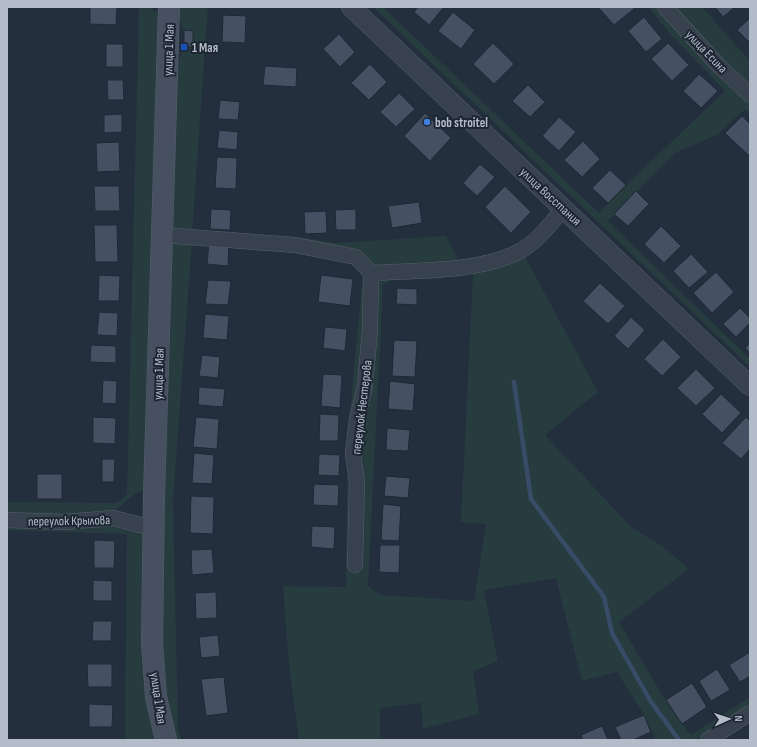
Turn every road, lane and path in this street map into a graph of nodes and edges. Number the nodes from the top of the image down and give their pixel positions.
1 (169, 7) edge
2 (351, 7) edge
3 (665, 7) edge
4 (750, 95) edge
5 (564, 208) junction
6 (162, 235) junction
7 (371, 273) junction
8 (750, 386) edge
9 (7, 520) edge
10 (154, 527) junction
11 (355, 565) dead end
12 (750, 713) edge
13 (166, 740) edge
14 (708, 740) edge

1 - 6 main road, улица 1 Мая
2 - 5 street, улица Восстания
3 - 4 street, улица Есина
5 - 7 street
5 - 8 street, улица Восстания
6 - 7 street
6 - 10 main road, улица 1 Мая
7 - 11 street, переулок Нестерова
9 - 10 street, переулок Крылова
10 - 13 main road, улица 1 Мая
12 - 14 street

